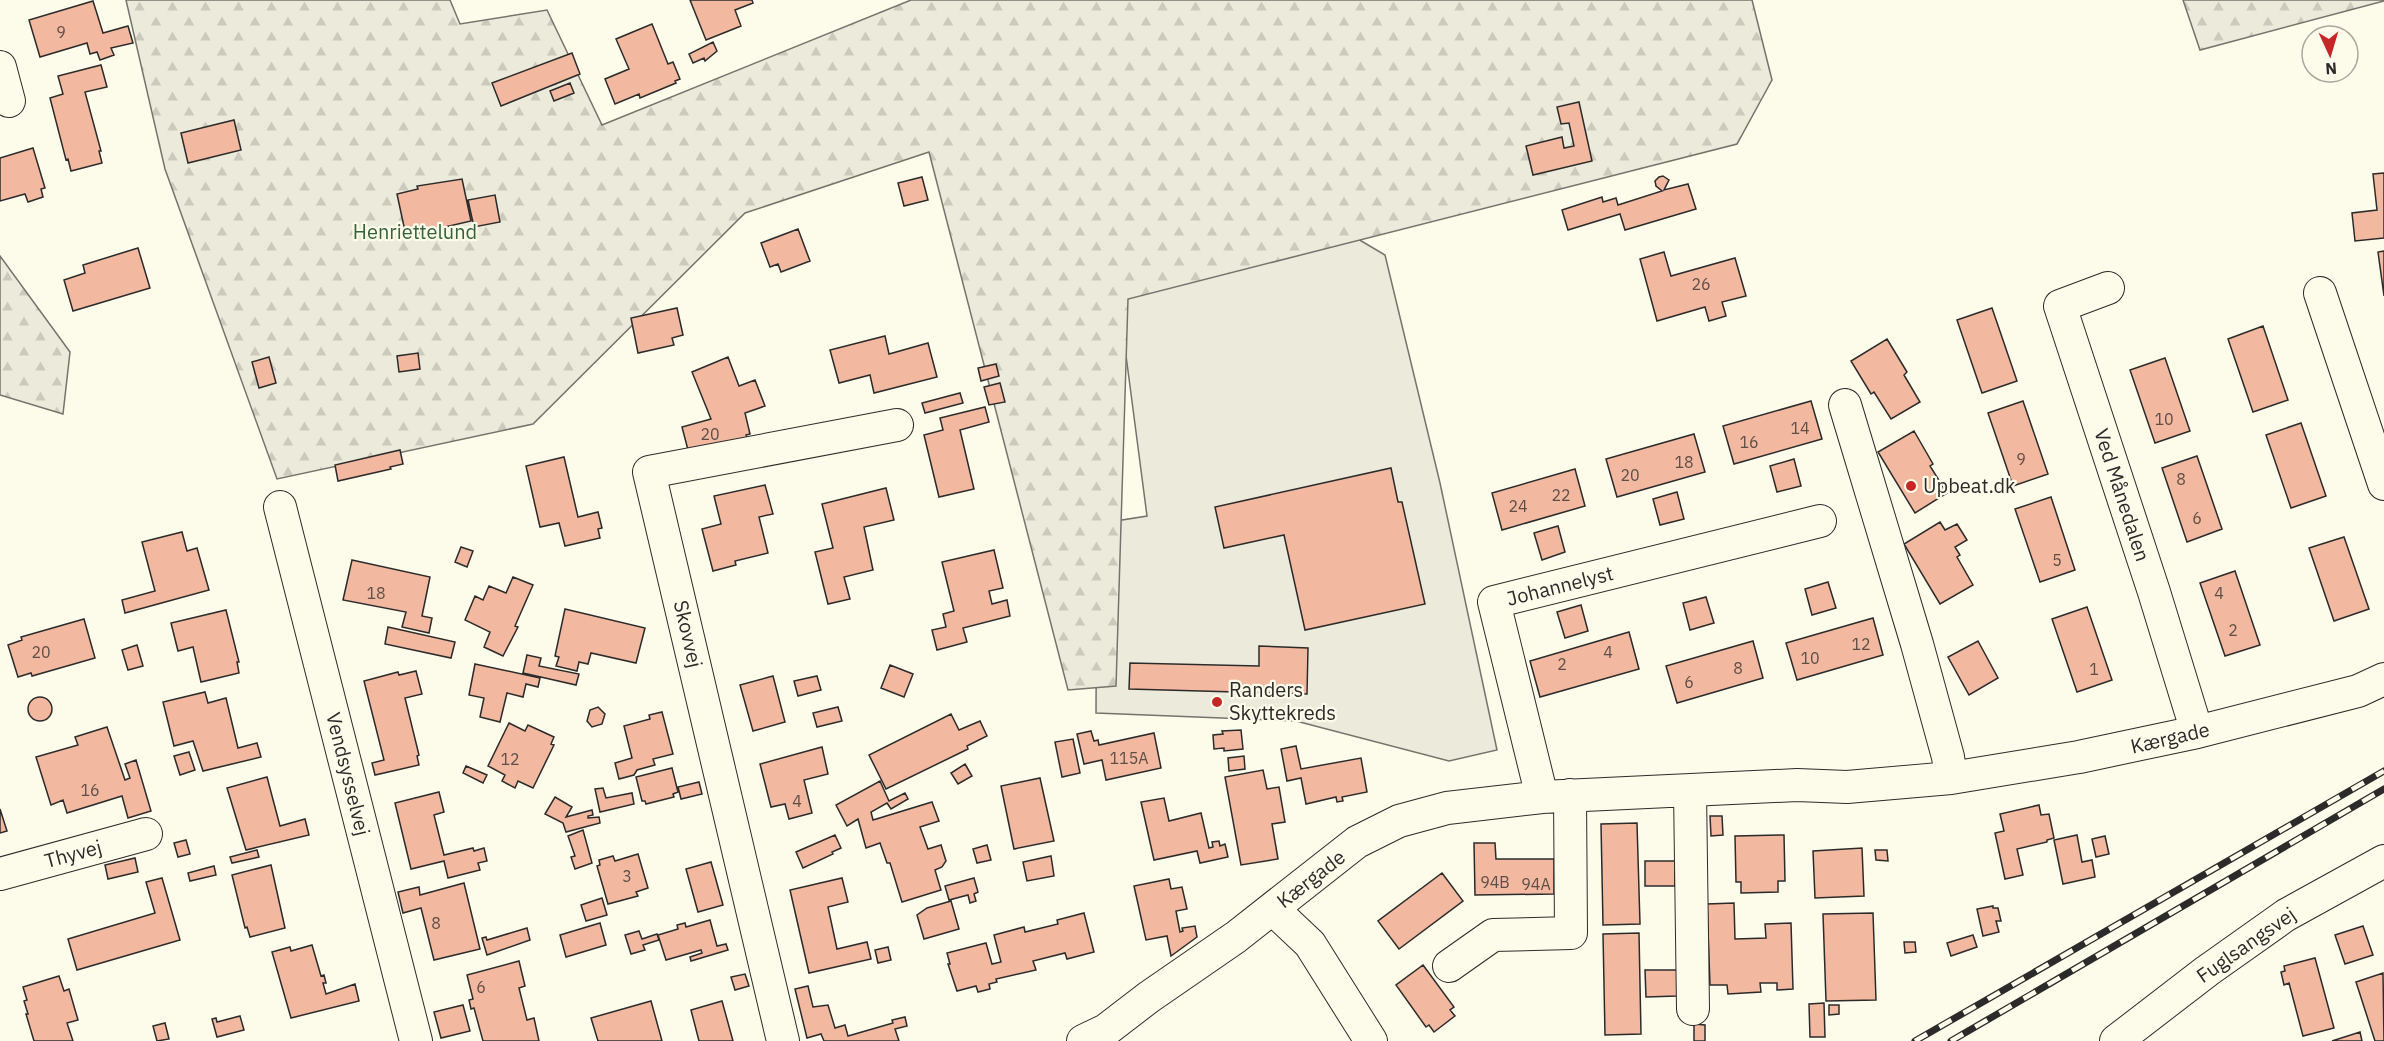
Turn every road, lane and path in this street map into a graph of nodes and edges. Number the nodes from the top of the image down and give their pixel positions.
1 (0, 67) edge
2 (9, 100) dead end
3 (2108, 288) dead end
4 (2320, 293) dead end
5 (1845, 405) dead end
6 (897, 425) dead end
7 (2384, 484) edge
8 (280, 507) dead end
9 (1820, 521) dead end
10 (2384, 679) edge
11 (2197, 732) junction
12 (1951, 778) junction
13 (1690, 790) junction
14 (1556, 796) junction
15 (146, 834) dead end
16 (2383, 865) edge
17 (0, 874) edge
18 (1273, 909) junction
19 (1449, 966) dead end
20 (1693, 1009) dead end
21 (416, 1041) edge
22 (783, 1041) edge
23 (1083, 1041) edge
24 (1371, 1041) edge
25 (2116, 1041) edge

1 - 2 street
3 - 11 street, Ved Månedalen
4 - 7 street
5 - 12 street
6 - 22 street, Skovvej
8 - 21 street, Vendsysselvej
9 - 14 street, Johannelyst
10 - 11 street, Kærgade
11 - 12 street, Kærgade
12 - 13 street, Kærgade
13 - 14 street, Kærgade
13 - 20 street
14 - 18 street, Kærgade
14 - 19 street
15 - 17 street, Thyvej
16 - 25 street, Fuglsangsvej
18 - 23 street, Kærgade
18 - 24 street

